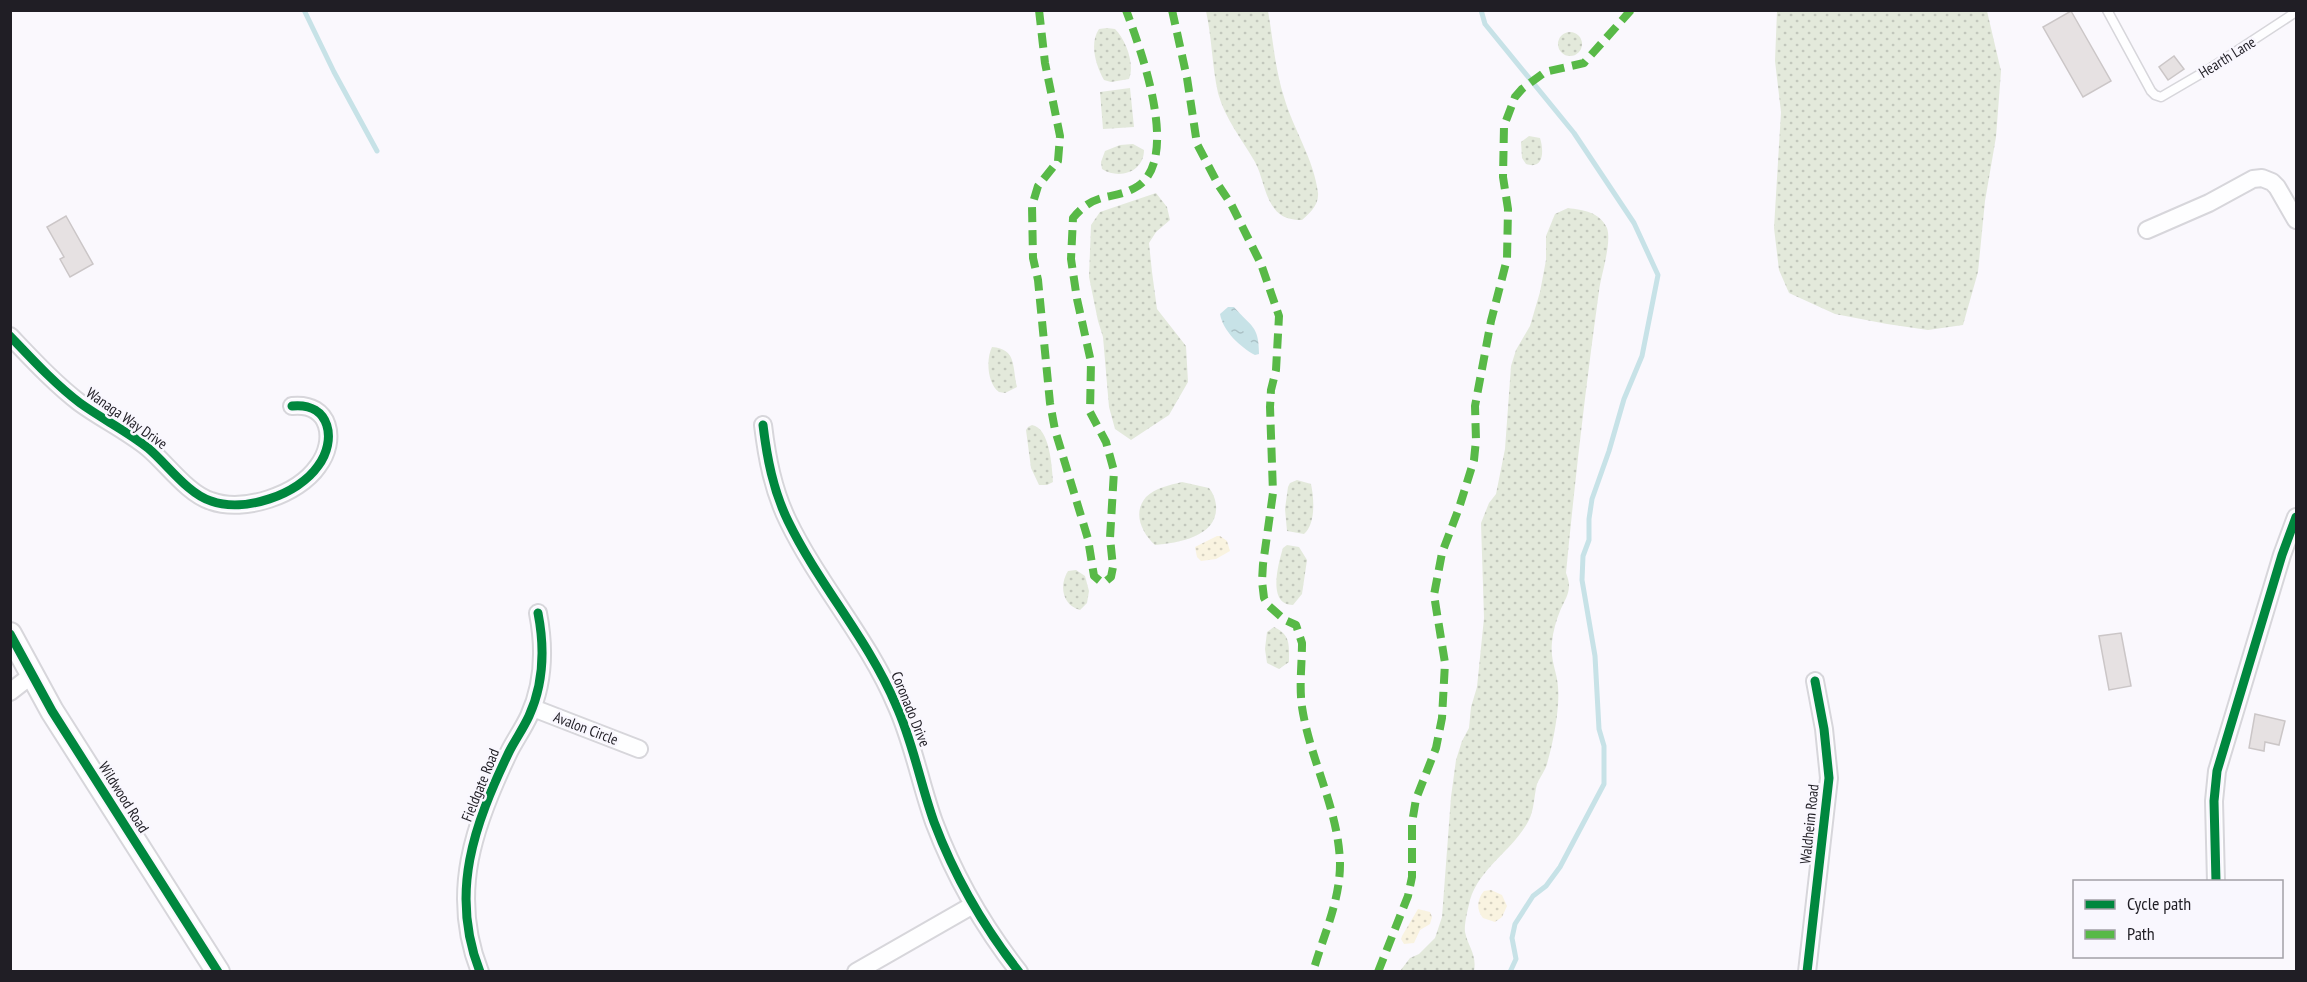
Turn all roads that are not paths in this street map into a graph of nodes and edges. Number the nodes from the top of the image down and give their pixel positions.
1 (2107, 10) edge
2 (2296, 12) edge
3 (2296, 220) edge
4 (2147, 230) dead end
5 (10, 336) edge
6 (292, 406) dead end
7 (763, 425) dead end
8 (2296, 518) edge
9 (538, 614) dead end
10 (10, 634) edge
11 (32, 675) junction
12 (1815, 681) dead end
13 (10, 692) edge
14 (532, 708) junction
15 (639, 749) dead end
16 (2216, 880) edge
17 (973, 905) junction
18 (219, 972) edge
19 (480, 972) edge
20 (856, 972) edge
21 (1019, 972) edge
22 (1807, 972) edge

1 - 2 lane, Hearth Lane
3 - 4 street
5 - 6 street, Wanaga Way Drive
7 - 17 street, Coronado Drive
8 - 16 street
9 - 14 street, Fieldgate Road
10 - 11 street, Wildwood Road
11 - 13 street
11 - 18 street, Wildwood Road
12 - 22 street, Waldheim Road
14 - 15 street, Avalon Circle
14 - 19 street, Fieldgate Road
17 - 20 street
17 - 21 street, Coronado Drive

